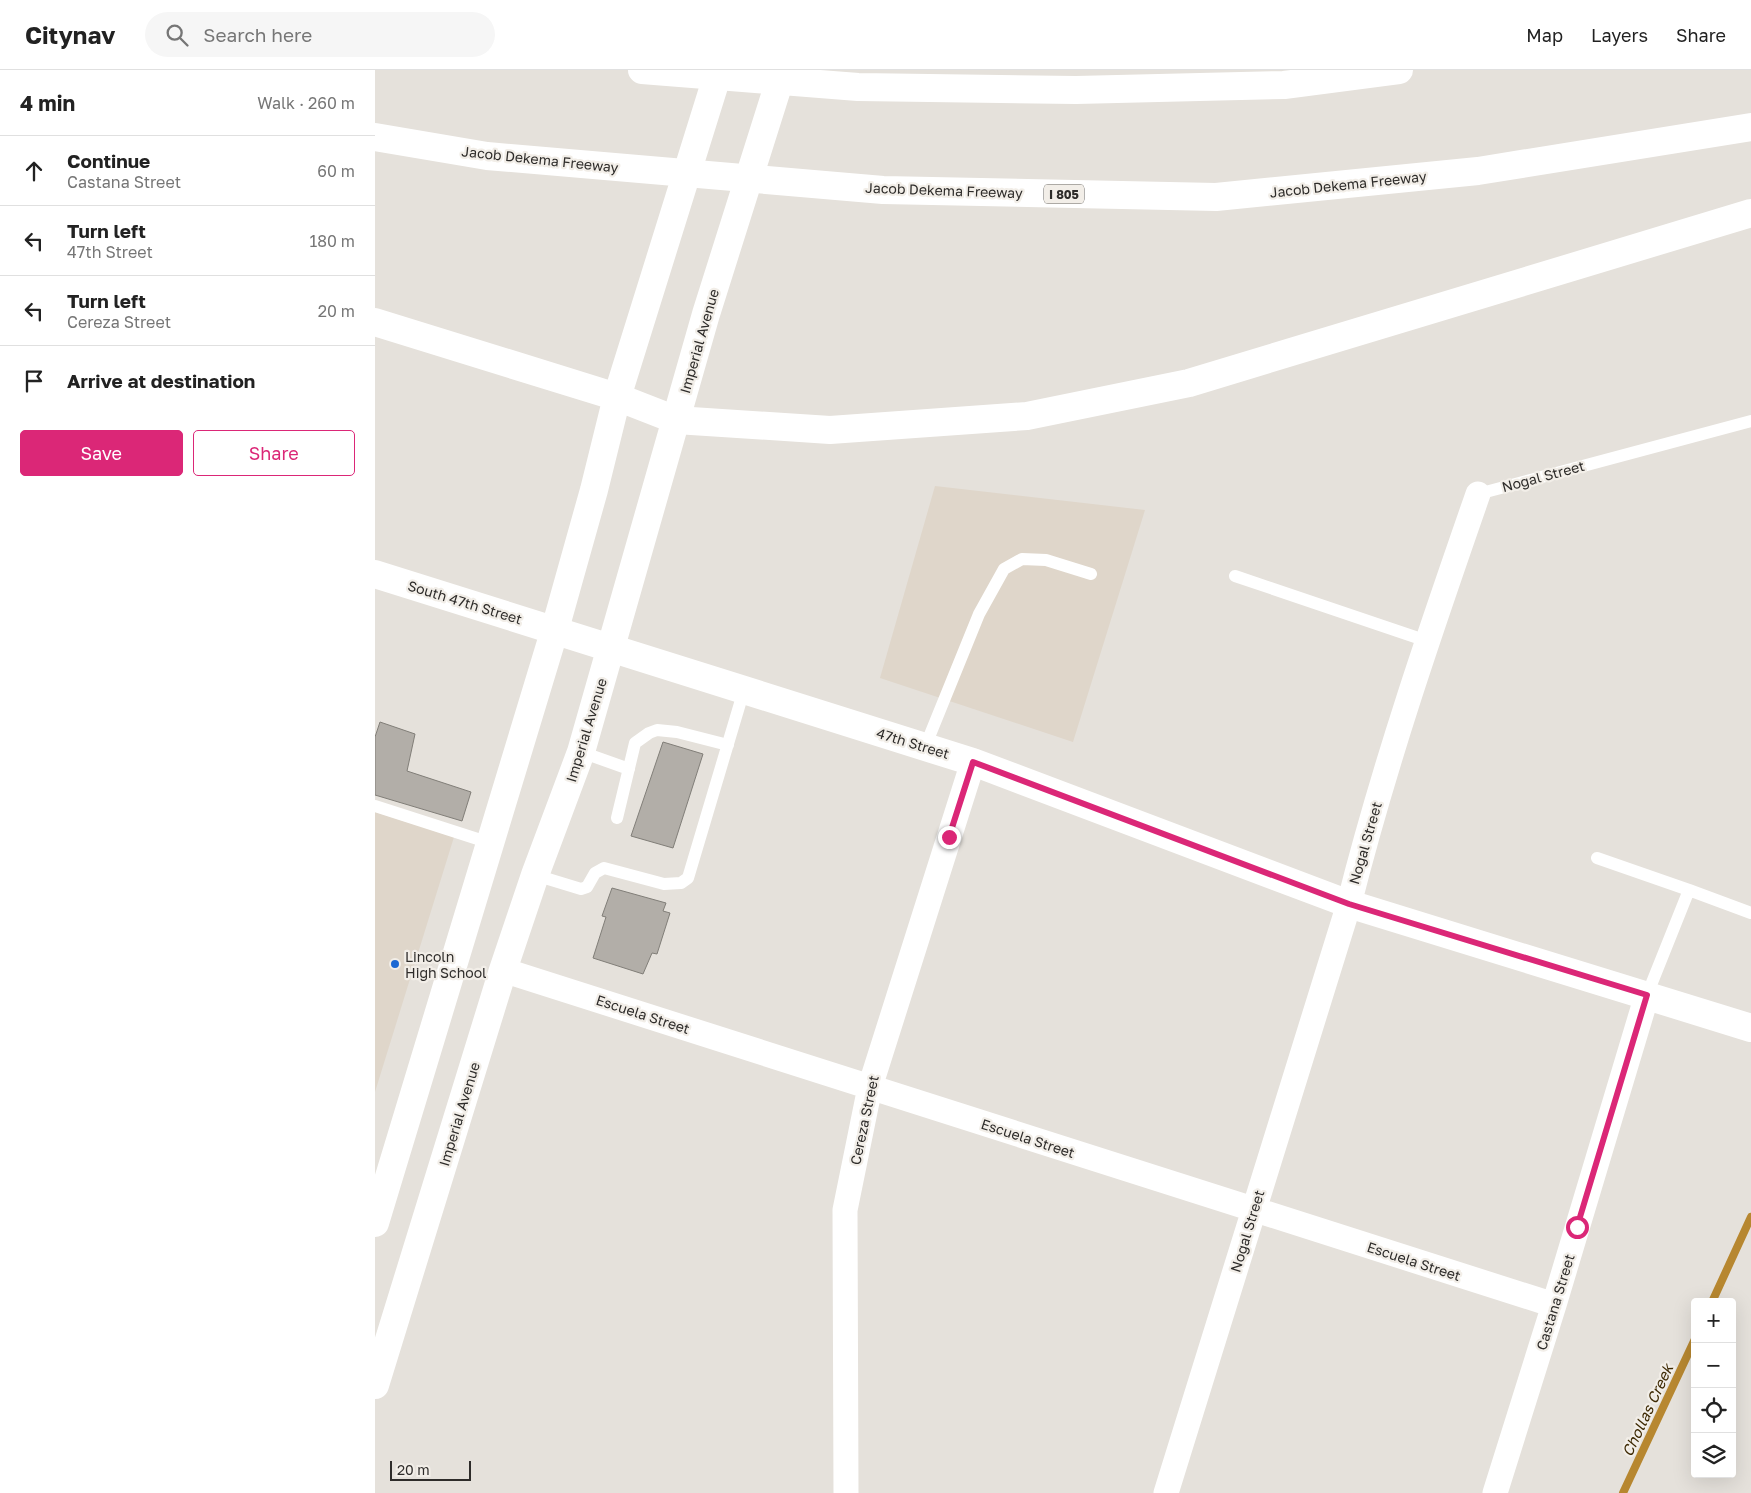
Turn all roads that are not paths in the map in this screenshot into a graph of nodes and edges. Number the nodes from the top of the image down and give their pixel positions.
1 (641, 70) edge
2 (719, 70) edge
3 (783, 70) edge
4 (1399, 70) edge
5 (1751, 127) edge
6 (375, 136) edge
7 (1751, 213) edge
8 (375, 322) edge
9 (617, 397) junction
10 (676, 420) junction
11 (1751, 421) edge
12 (1478, 494) joint
13 (375, 574) edge
14 (1091, 574) dead end
15 (1235, 576) dead end
16 (555, 629) junction
17 (1427, 641) junction
18 (611, 649) junction
19 (744, 690) junction
20 (728, 745) junction
21 (925, 747) junction
22 (581, 752) junction
23 (973, 762) junction
24 (629, 769) junction
25 (375, 806) edge
26 (617, 818) dead end
27 (490, 843) junction
28 (1597, 858) dead end
29 (535, 875) junction
30 (1689, 890) junction
31 (1349, 904) junction
32 (1751, 913) edge
33 (503, 970) junction
34 (1647, 995) junction
35 (1751, 1028) edge
36 (870, 1087) junction
37 (1253, 1210) junction
38 (375, 1222) edge
39 (1554, 1305) junction
40 (375, 1385) edge
41 (846, 1493) edge
42 (1166, 1493) edge
43 (1495, 1493) edge

1 - 4 main road
2 - 9 main road
3 - 10 main road, Imperial Avenue
5 - 6 main road, Jacob Dekema Freeway / I 805
7 - 10 main road
8 - 9 main road
9 - 10 main road
9 - 16 main road
10 - 18 main road, Imperial Avenue
11 - 12 lane, Nogal Street
12 - 17 street, Nogal Street
13 - 16 main road, South 47th Street
14 - 21 lane
15 - 17 lane
16 - 18 main road, 47th Street
16 - 27 main road
17 - 31 street, Nogal Street
18 - 19 main road, 47th Street
18 - 22 main road, Imperial Avenue
19 - 20 lane
19 - 21 main road, 47th Street
20 - 24 lane
20 - 29 lane
21 - 23 main road, 47th Street
22 - 24 lane
22 - 29 main road, Imperial Avenue
23 - 31 main road, 47th Street
23 - 36 street, Cereza Street
24 - 26 lane
25 - 27 lane
27 - 38 main road
28 - 30 lane
29 - 33 main road, Imperial Avenue
30 - 32 lane
30 - 34 lane
31 - 34 main road, 47th Street
31 - 37 street, Nogal Street
33 - 36 street, Escuela Street
33 - 40 main road, Imperial Avenue
34 - 35 main road, 47th Street
34 - 39 street, Castana Street
36 - 37 street, Escuela Street
36 - 41 street, Cereza Street
37 - 39 street, Escuela Street
37 - 42 street, Nogal Street
39 - 43 street, Castana Street

